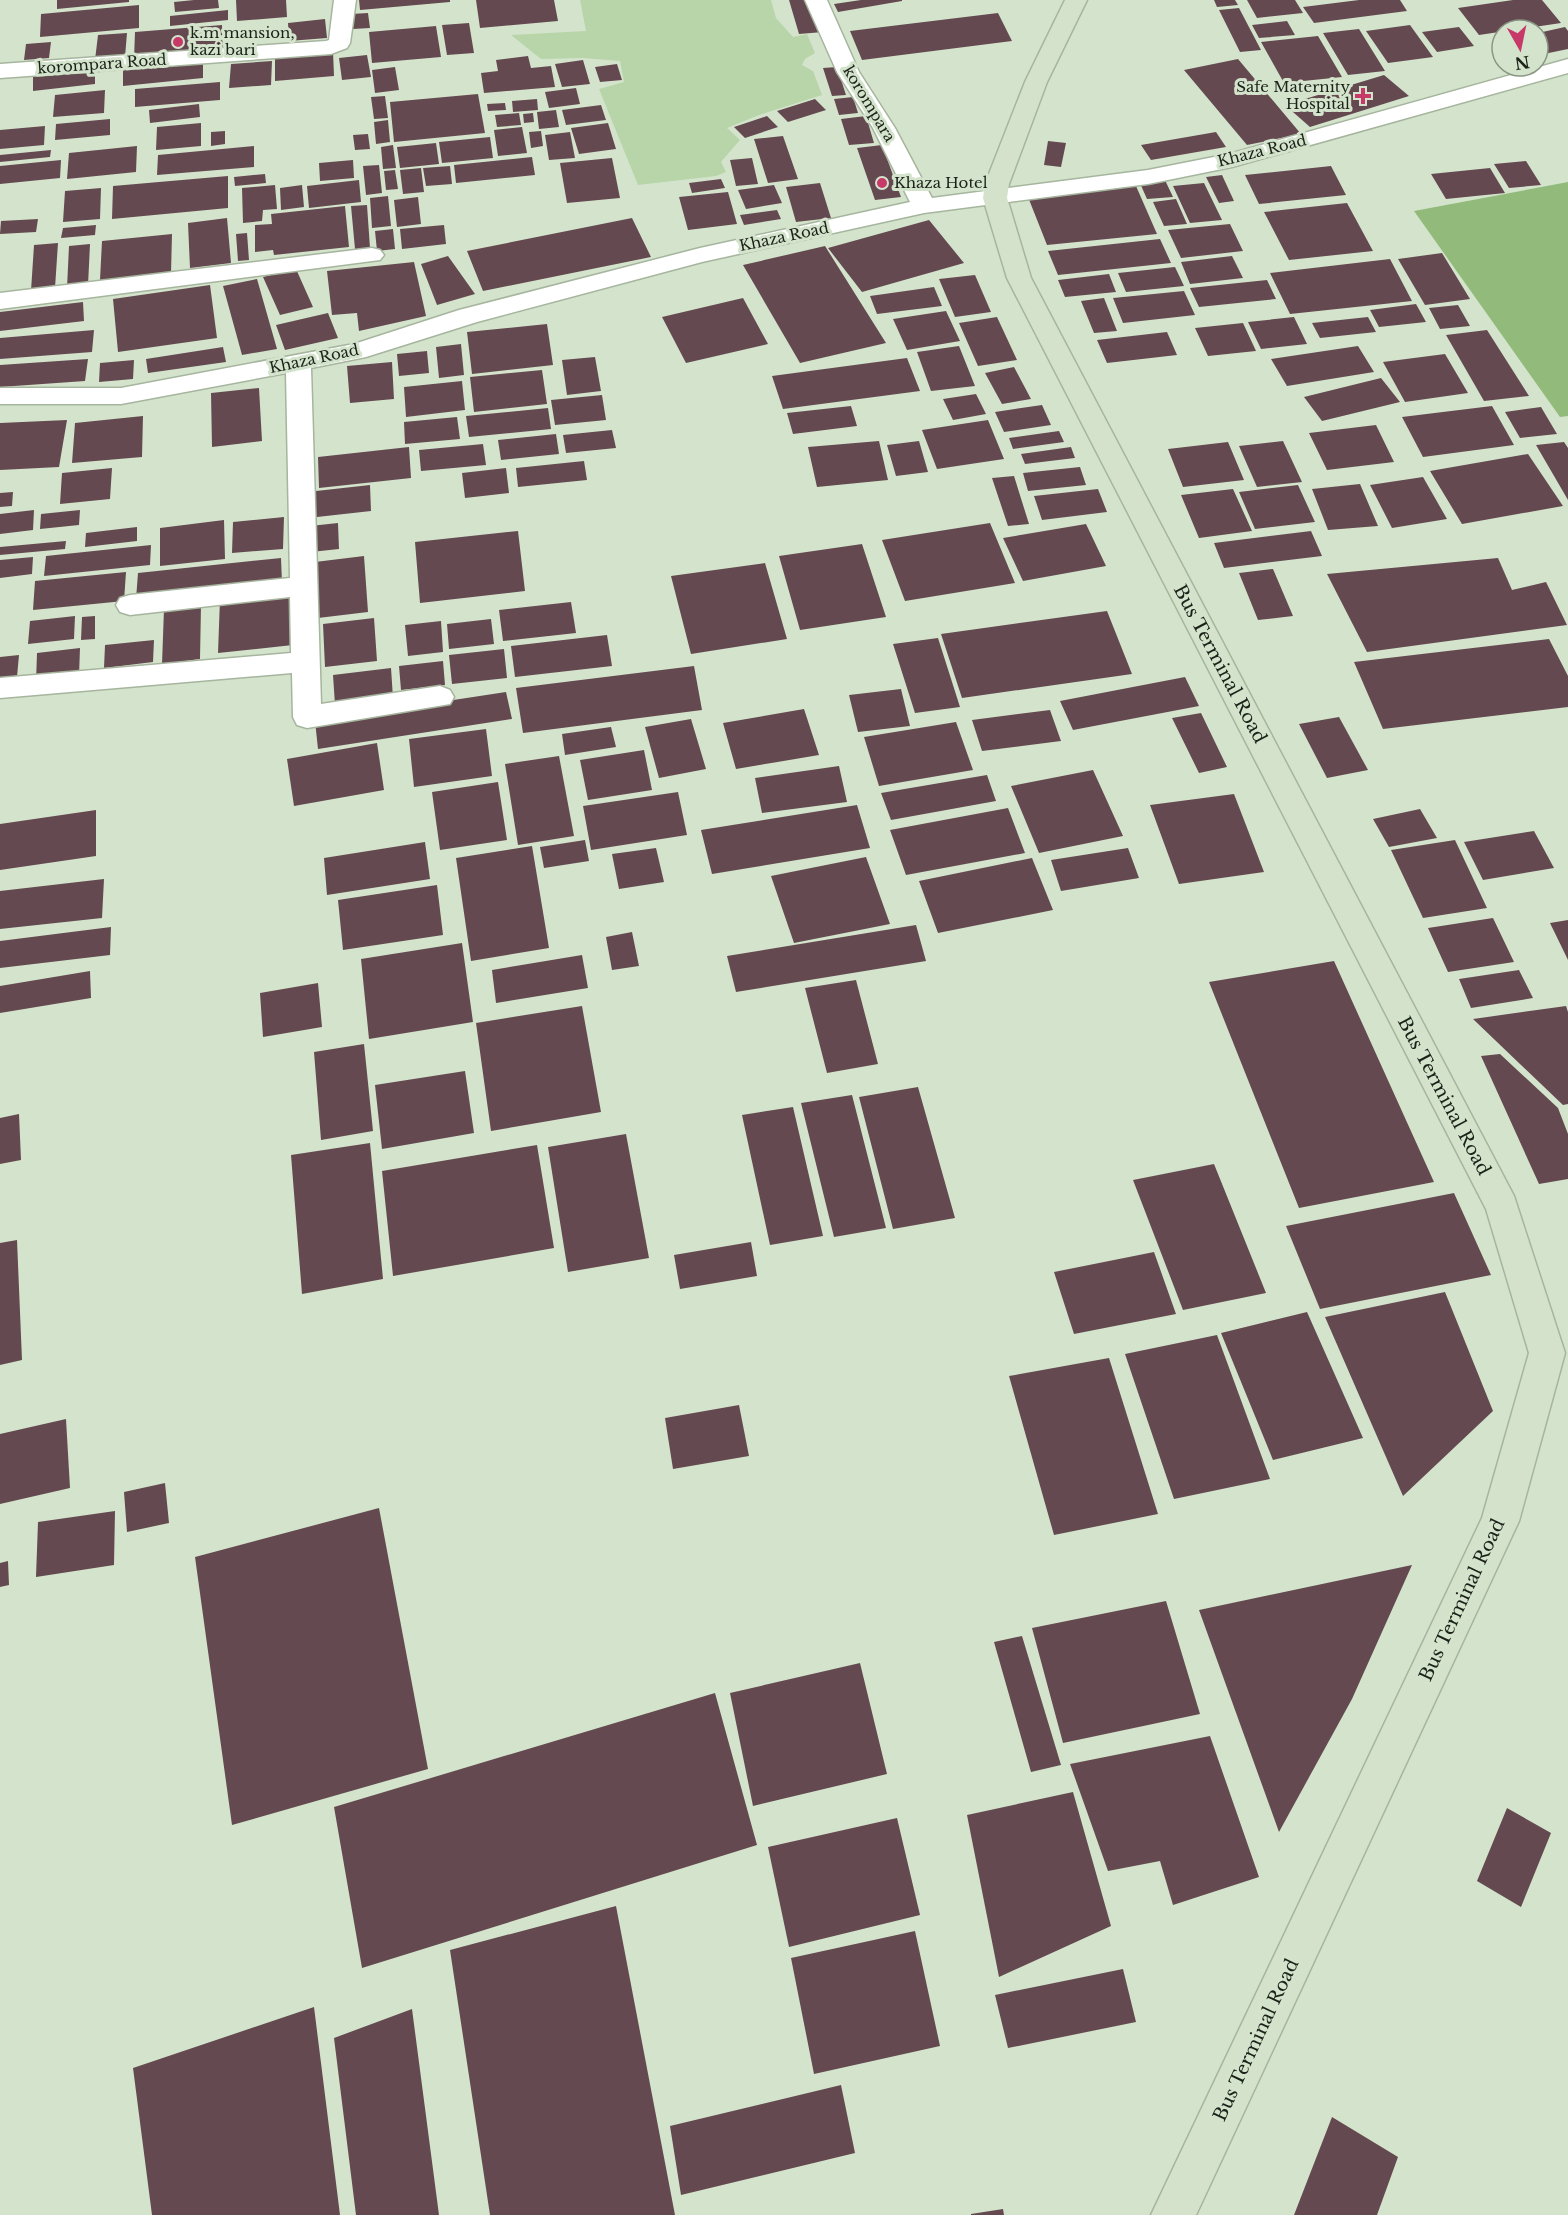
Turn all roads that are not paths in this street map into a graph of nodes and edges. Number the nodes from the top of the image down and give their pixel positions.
1 (345, 0) edge
2 (816, 0) edge
3 (1076, 0) edge
4 (1568, 66) edge
5 (0, 71) edge
6 (995, 198) junction
7 (924, 206) junction
8 (372, 255) dead end
9 (0, 301) edge
10 (298, 363) junction
11 (0, 396) edge
12 (304, 586) junction
13 (130, 605) dead end
14 (305, 662) junction
15 (0, 688) edge
16 (440, 697) dead end
17 (1184, 2207) edge

1 - 5 street, korompara Road
2 - 7 street, korompara
3 - 6 main road
4 - 6 street, Khaza Road
6 - 7 street, Khaza Road
6 - 17 main road, Bus Terminal Road
7 - 10 street, Khaza Road
8 - 9 street
10 - 11 street, Khaza Road
10 - 12 street
12 - 13 street
12 - 14 street
14 - 15 street
14 - 16 street

